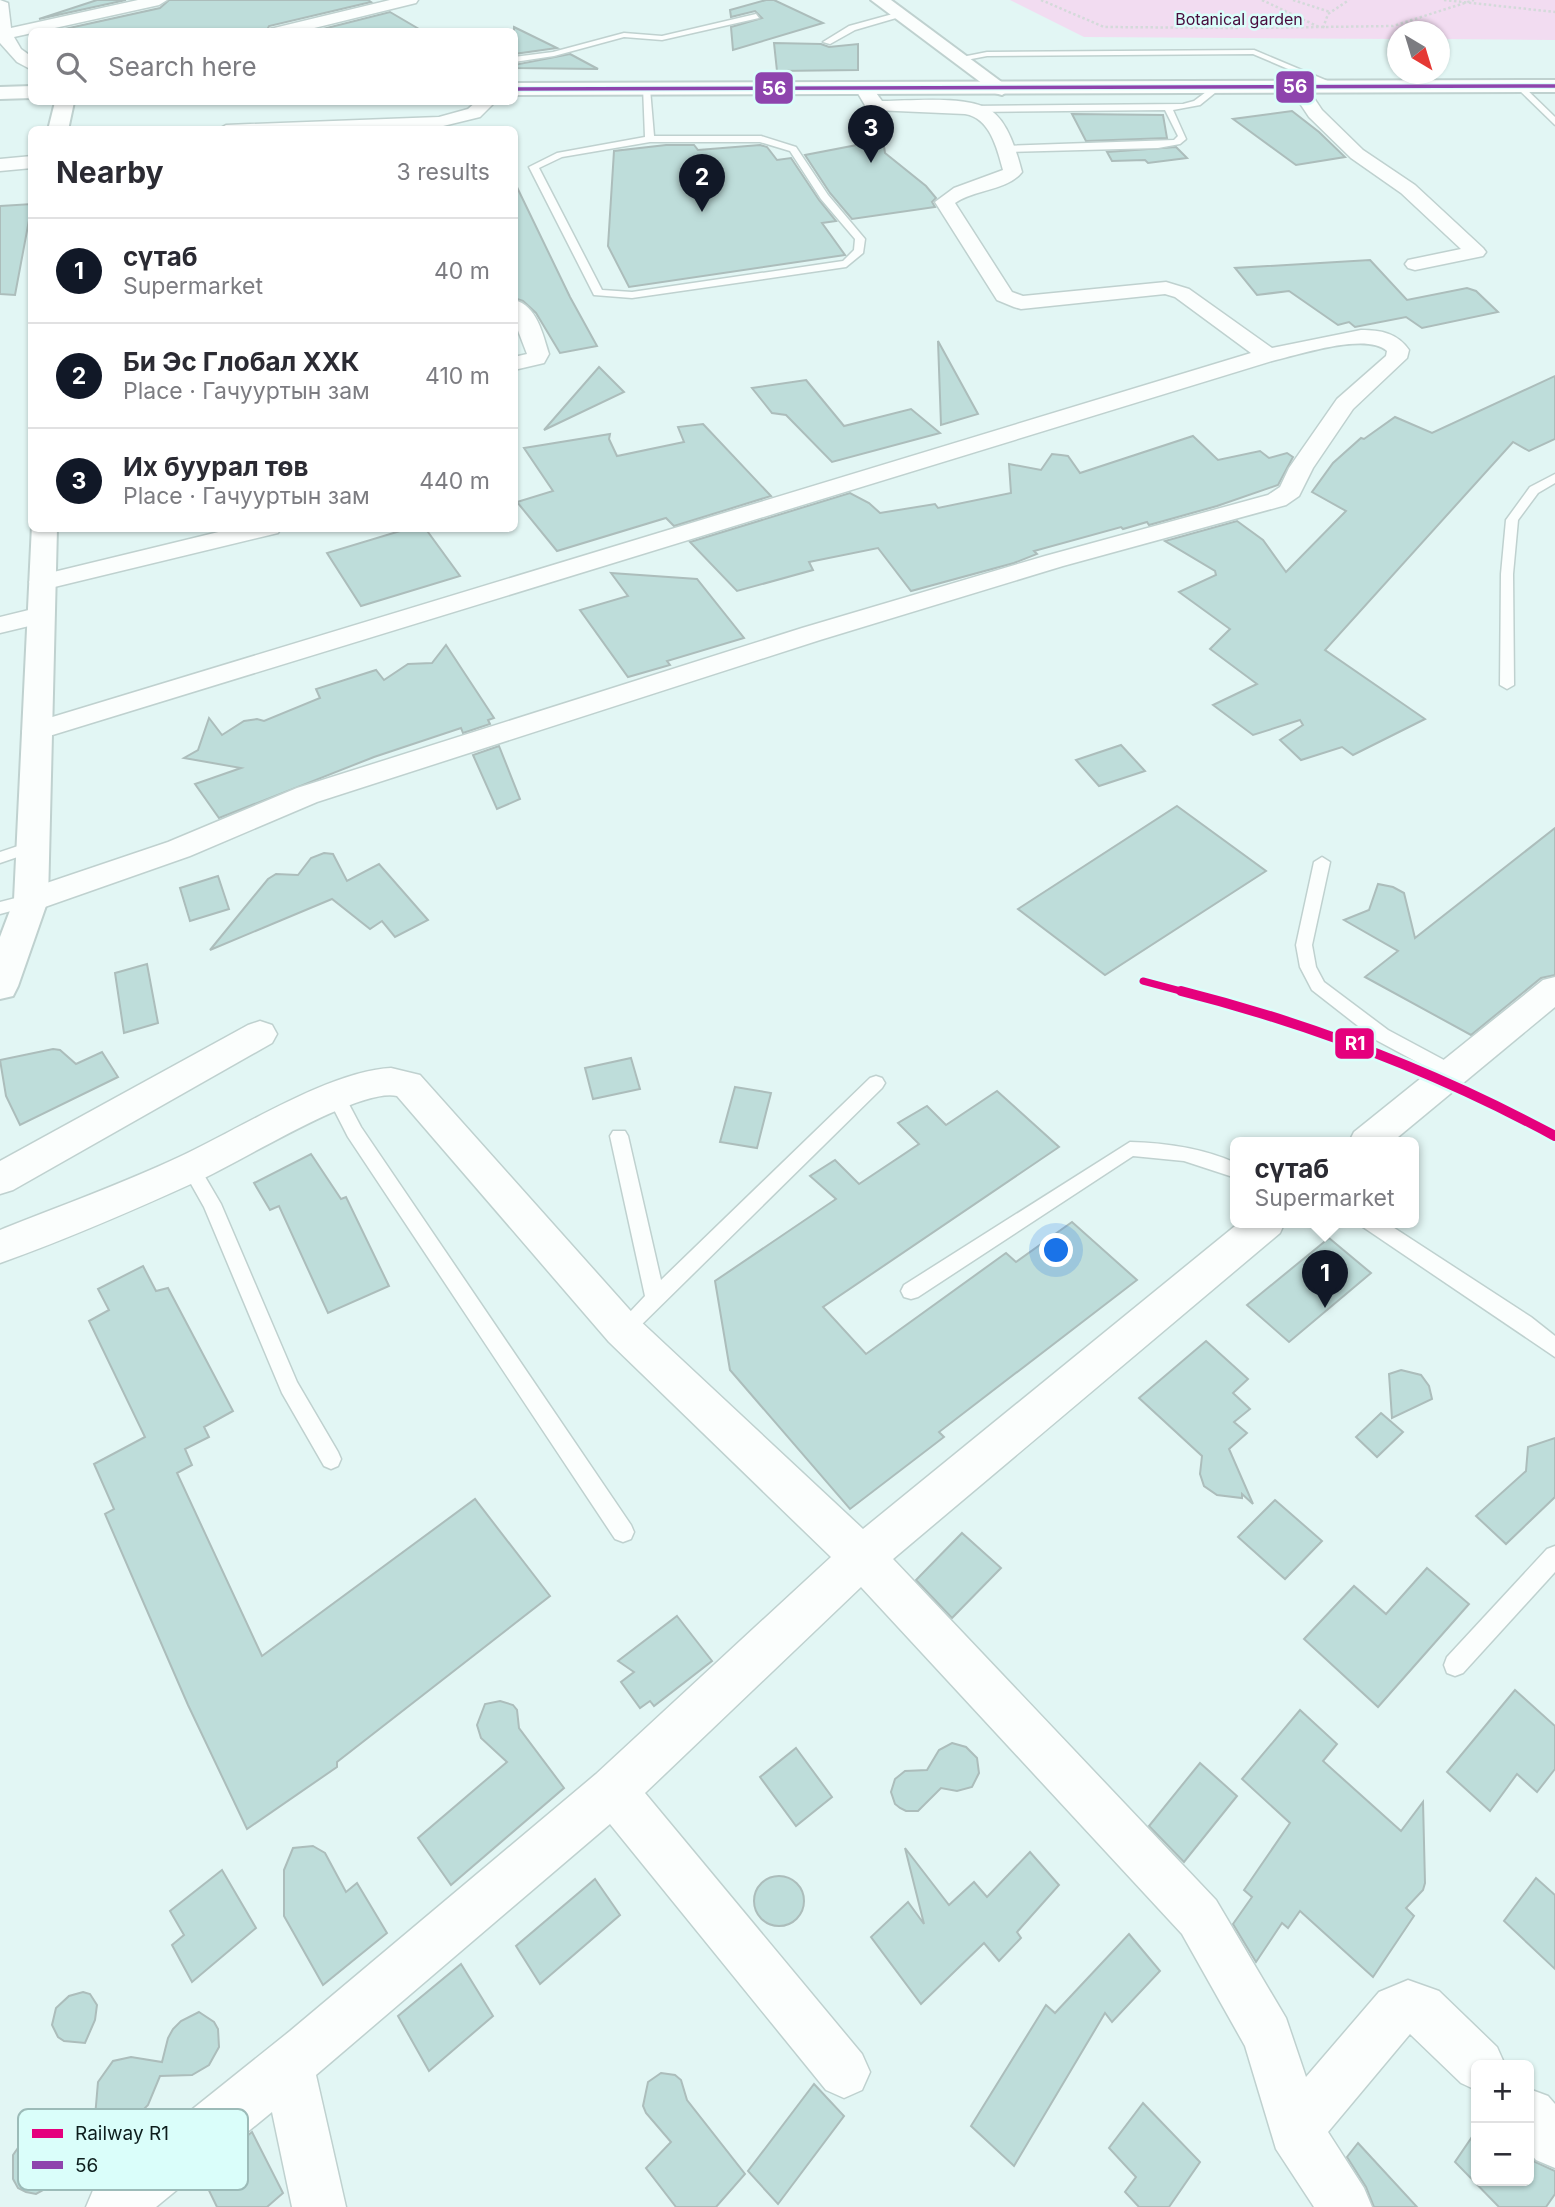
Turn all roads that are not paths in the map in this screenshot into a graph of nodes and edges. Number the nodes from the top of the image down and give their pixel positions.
1 (159, 0) edge
2 (410, 0) edge
3 (880, 0) edge
4 (0, 3) edge
5 (900, 15) junction
6 (756, 16) dead end
7 (34, 28) edge
8 (293, 28) edge
9 (28, 29) edge
10 (3, 35) junction
11 (827, 42) dead end
12 (1116, 53) junction
13 (987, 54) junction
14 (961, 58) junction
15 (518, 59) edge
16 (28, 63) edge
17 (1258, 63) dead end
18 (1285, 63) junction
19 (1059, 64) dead end
20 (1109, 64) dead end
21 (1520, 86) junction
22 (1555, 86) edge
23 (1298, 87) junction
24 (1338, 87) junction
25 (1217, 88) junction
26 (518, 89) edge
27 (646, 89) junction
28 (1002, 89) junction
29 (865, 90) junction
30 (28, 92) edge
31 (0, 93) edge
32 (63, 105) edge
33 (483, 105) edge
34 (1168, 107) junction
35 (972, 109) junction
36 (1555, 122) edge
37 (59, 126) edge
38 (440, 126) edge
39 (650, 139) junction
40 (1005, 149) junction
41 (28, 162) edge
42 (0, 165) edge
43 (1415, 264) dead end
44 (518, 311) edge
45 (1268, 355) junction
46 (518, 363) edge
47 (1555, 478) edge
48 (43, 532) edge
49 (252, 532) edge
50 (42, 582) junction
51 (41, 615) junction
52 (0, 625) edge
53 (1507, 685) dead end
54 (36, 731) junction
55 (33, 846) junction
56 (0, 858) edge
57 (1322, 862) dead end
58 (31, 900) junction
59 (0, 908) edge
60 (0, 986) edge
61 (1555, 989) edge
62 (260, 1034) dead end
63 (1451, 1072) junction
64 (876, 1083) dead end
65 (336, 1096) junction
66 (619, 1136) dead end
67 (1373, 1137) edge
68 (191, 1168) junction
69 (1230, 1168) edge
70 (0, 1179) edge
71 (1260, 1228) edge
72 (1379, 1228) edge
73 (0, 1247) edge
74 (911, 1291) dead end
75 (655, 1300) junction
76 (623, 1330) junction
77 (1555, 1348) edge
78 (331, 1459) dead end
79 (623, 1532) dead end
80 (1555, 1556) edge
81 (862, 1557) junction
82 (1455, 1665) dead end
83 (613, 1790) junction
84 (1474, 2060) edge
85 (288, 2064) junction
86 (844, 2072) dead end
87 (233, 2109) edge
88 (1534, 2120) edge
89 (1295, 2130) junction
90 (1555, 2141) edge
91 (134, 2190) edge
92 (113, 2207) edge
93 (319, 2207) edge
94 (1345, 2207) edge

1 - 7 street
2 - 8 street
3 - 5 main road
4 - 10 street
5 - 11 lane
5 - 14 main road
6 - 15 lane
9 - 10 street
10 - 16 street
12 - 13 lane
12 - 18 lane
12 - 20 lane
13 - 14 lane
13 - 19 lane
14 - 28 main road
17 - 18 lane
18 - 24 lane
21 - 22 main road
21 - 24 main road
21 - 36 lane
23 - 24 main road
23 - 25 main road
23 - 43 street
25 - 28 main road
25 - 34 lane
26 - 27 main road
27 - 29 main road
27 - 39 lane
28 - 29 main road
29 - 35 street
30 - 31 main road
32 - 37 main road
33 - 38 street
34 - 35 lane
34 - 40 lane
35 - 40 street
39 - 39 lane
40 - 45 street
41 - 42 street
44 - 46 street
45 - 54 street
45 - 58 street
47 - 53 lane
48 - 50 main road
49 - 50 street
50 - 51 main road
51 - 52 street
51 - 54 main road
54 - 55 main road
55 - 56 lane
55 - 58 main road
57 - 63 lane
58 - 59 lane
58 - 60 main road
61 - 63 street
62 - 70 street
63 - 67 street
64 - 75 lane
65 - 68 street
65 - 76 street
65 - 79 lane
66 - 75 lane
68 - 73 street
68 - 78 lane
69 - 74 lane
71 - 81 street
72 - 77 lane
75 - 76 lane
76 - 81 street
80 - 82 lane
81 - 83 street
81 - 89 street
83 - 85 street
83 - 86 street
84 - 89 street
85 - 87 street
85 - 93 street
88 - 90 street
89 - 94 street
91 - 92 street

